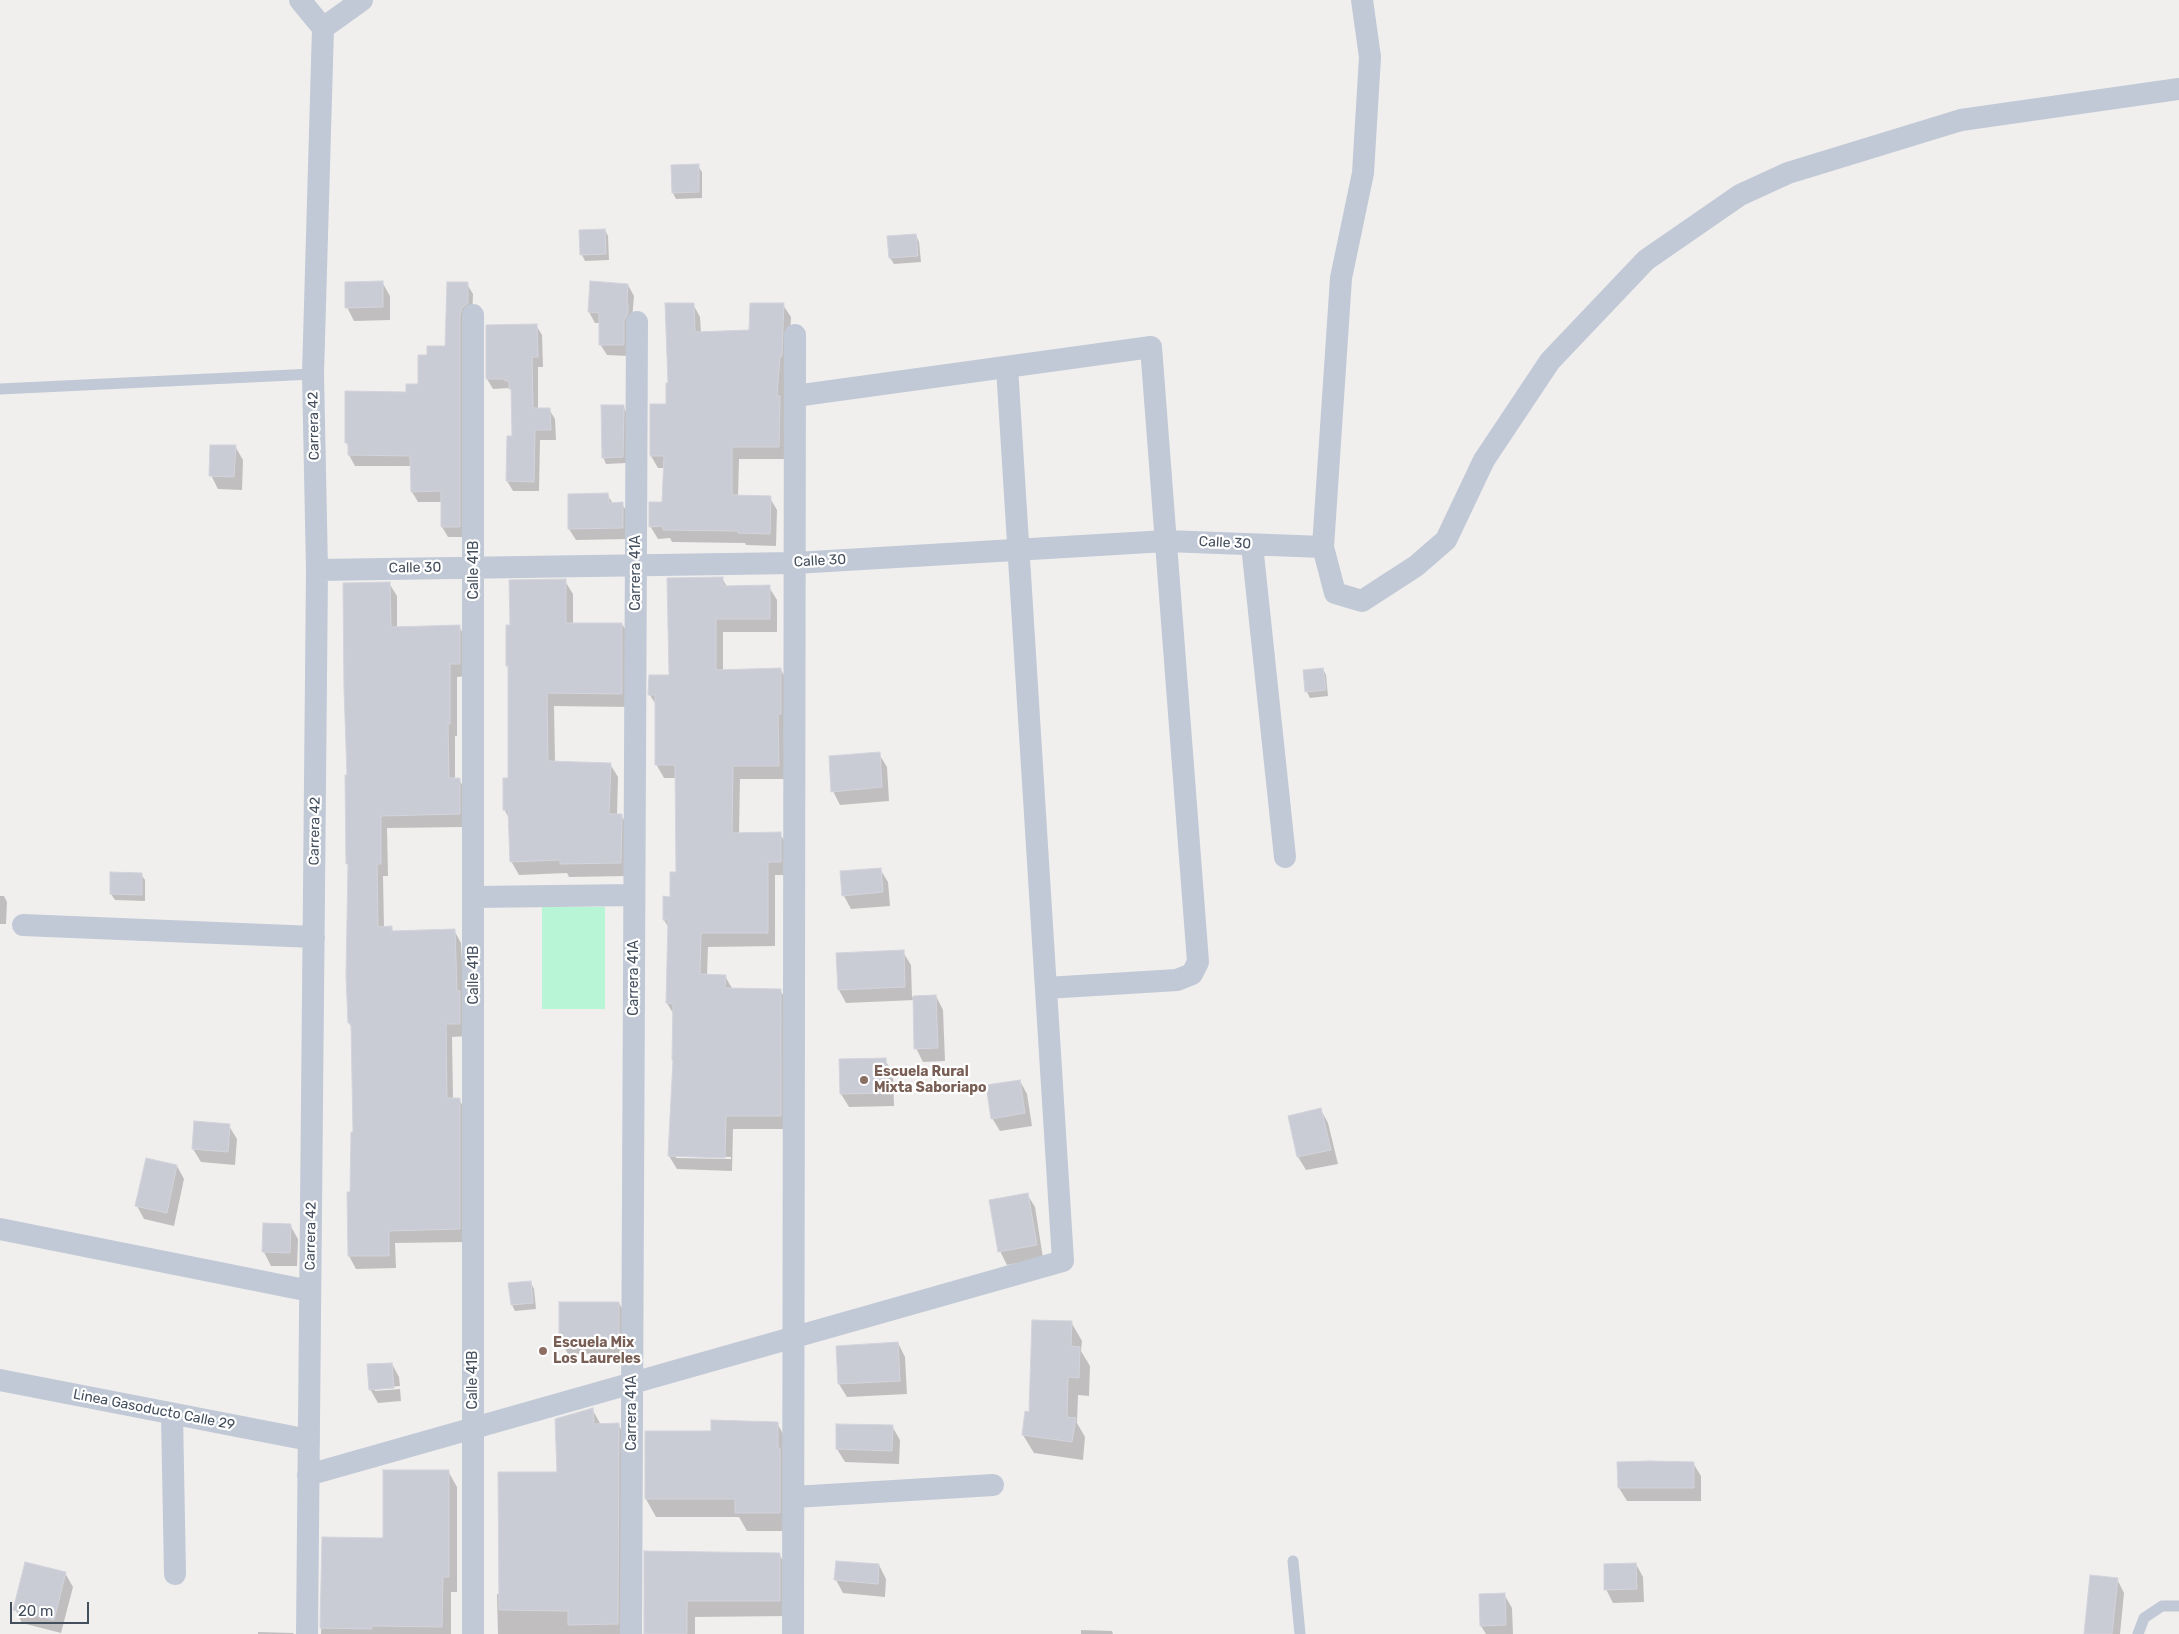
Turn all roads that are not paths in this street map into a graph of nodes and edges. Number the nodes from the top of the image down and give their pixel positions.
1 (300, 0) edge
2 (362, 0) edge
3 (1362, 0) edge
4 (323, 28) junction
5 (2179, 89) edge
6 (472, 316) dead end
7 (637, 322) dead end
8 (795, 335) dead end
9 (1007, 367) junction
10 (313, 374) junction
11 (0, 389) edge
12 (795, 396) junction
13 (1166, 540) junction
14 (1252, 545) junction
15 (1323, 546) junction
16 (1018, 550) junction
17 (795, 563) junction
18 (636, 565) junction
19 (474, 568) junction
20 (317, 570) junction
21 (1285, 857) dead end
22 (634, 895) junction
23 (474, 896) junction
24 (23, 925) dead end
25 (314, 936) junction
26 (1046, 988) junction
27 (0, 1229) edge
28 (310, 1291) junction
29 (794, 1337) junction
30 (0, 1380) edge
31 (632, 1383) junction
32 (172, 1414) junction
33 (473, 1428) junction
34 (309, 1440) junction
35 (308, 1475) junction
36 (993, 1485) dead end
37 (794, 1497) junction
38 (1294, 1561) dead end
39 (175, 1574) dead end
40 (2179, 1606) edge
41 (307, 1634) edge
42 (473, 1634) edge
43 (631, 1634) edge
44 (793, 1634) edge
45 (1300, 1634) edge
46 (2138, 1634) edge

1 - 4 street
2 - 4 street
3 - 15 street
4 - 10 street, Carrera 42
5 - 15 street
6 - 19 street, Calle 41B
7 - 18 street, Carrera 41A
8 - 12 street
9 - 12 street
9 - 13 street
9 - 16 street
10 - 11 lane
10 - 20 street, Carrera 42
12 - 17 street
13 - 14 street, Calle 30
13 - 16 street, Calle 30
13 - 26 street
14 - 15 street, Calle 30
14 - 21 street
16 - 17 street, Calle 30
16 - 26 street
17 - 18 street, Calle 30
17 - 29 street
18 - 19 street, Calle 30
18 - 22 street, Carrera 41A
19 - 20 street, Calle 30
19 - 23 street, Calle 41B
20 - 25 street, Carrera 42
22 - 23 street
22 - 31 street, Carrera 41A
23 - 33 street, Calle 41B
24 - 25 street
25 - 28 street, Carrera 42
26 - 29 street
27 - 28 street
28 - 34 street, Carrera 42
29 - 31 street
29 - 37 street
30 - 32 street, Linea Gasoducto Calle 29
31 - 33 street
31 - 43 street, Carrera 41A
32 - 34 street, Linea Gasoducto Calle 29
32 - 39 street
33 - 35 street
33 - 42 street, Calle 41B
34 - 35 street, Carrera 42
35 - 41 street, Carrera 42
36 - 37 street
37 - 44 street
38 - 45 lane
40 - 46 lane

